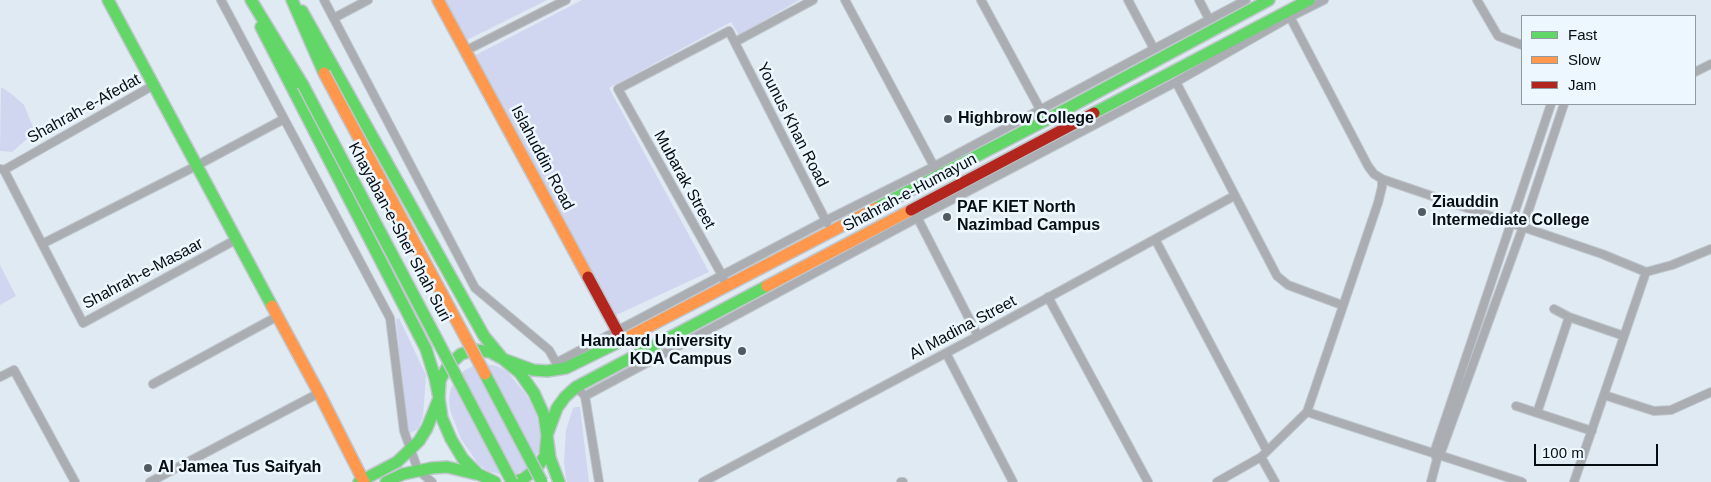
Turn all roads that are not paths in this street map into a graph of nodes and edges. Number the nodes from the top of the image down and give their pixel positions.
1 (108, 0) edge
2 (221, 0) edge
3 (249, 0) edge
4 (292, 0) edge
5 (296, 0) edge
6 (324, 0) edge
7 (368, 0) edge
8 (438, 0) edge
9 (566, 0) edge
10 (812, 0) edge
11 (845, 0) edge
12 (980, 0) edge
13 (1128, 0) edge
14 (1199, 0) edge
15 (1246, 0) edge
16 (1269, 0) edge
17 (1309, 0) edge
18 (1324, 0) edge
19 (1477, 0) edge
20 (1290, 17) junction
21 (334, 18) junction
22 (1209, 19) junction
23 (735, 42) junction
24 (1521, 45) edge
25 (1154, 49) junction
26 (465, 51) junction
27 (1711, 64) edge
28 (1696, 72) edge
29 (1176, 82) junction
30 (154, 85) junction
31 (618, 89) joint
32 (1551, 105) edge
33 (1564, 105) edge
34 (1040, 110) junction
35 (284, 119) junction
36 (1046, 120) junction
37 (196, 166) junction
38 (2, 169) edge
39 (936, 171) junction
40 (1382, 180) junction
41 (1234, 196) junction
42 (915, 214) junction
43 (1511, 223) junction
44 (828, 226) junction
45 (1523, 227) junction
46 (237, 239) junction
47 (1155, 239) junction
48 (42, 244) junction
49 (1711, 249) edge
50 (1646, 272) junction
51 (724, 280) junction
52 (1048, 297) junction
53 (735, 304) junction
54 (1342, 305) junction
55 (1554, 309) dead end
56 (278, 316) junction
57 (1569, 317) junction
58 (619, 336) junction
59 (978, 336) junction
60 (1624, 336) junction
61 (946, 353) junction
62 (504, 359) junction
63 (560, 367) junction
64 (0, 378) edge
65 (153, 384) dead end
66 (576, 387) junction
67 (1711, 392) edge
68 (319, 393) junction
69 (1604, 395) junction
70 (585, 396) junction
71 (439, 398) junction
72 (1516, 406) dead end
73 (1307, 412) junction
74 (1537, 413) junction
75 (1592, 431) junction
76 (547, 435) junction
77 (410, 451) junction
78 (1264, 454) junction
79 (1437, 456) junction
80 (418, 470) junction
81 (483, 478) edge
82 (362, 481) edge
83 (74, 482) edge
84 (152, 482) edge
85 (386, 482) edge
86 (432, 482) edge
87 (495, 482) edge
88 (512, 482) edge
89 (542, 482) edge
90 (558, 482) edge
91 (599, 482) edge
92 (703, 482) edge
93 (1013, 482) edge
94 (1148, 482) edge
95 (1217, 482) edge
96 (1275, 482) edge
97 (1431, 482) edge
98 (1522, 482) edge
99 (1574, 482) edge

1 - 30 main road
2 - 35 street
3 - 71 main road
3 - 88 main road, Khayaban-e-Sher Shah Suri, bridge
4 - 89 main road, Khayaban-e-Sher Shah Suri, bridge
5 - 62 main road
6 - 21 street
7 - 21 street
8 - 26 main road, Islahuddin Road
9 - 26 street
10 - 23 street
11 - 39 street
12 - 34 street
13 - 25 street
14 - 22 street
15 - 22 street
16 - 36 main road, Shahrah-e-Humayun
17 - 42 main road, Shahrah-e-Humayun
18 - 20 street
19 - 24 street
20 - 29 street
20 - 40 street
21 - 63 street
22 - 25 street
23 - 31 street, Younus Khan Road
23 - 44 street, Younus Khan Road
25 - 34 street
26 - 58 main road, Islahuddin Road
27 - 28 street
29 - 41 street
29 - 42 street
30 - 37 main road
30 - 38 street, Shahrah-e-Afedat
31 - 51 street, Mubarak Street
32 - 43 street
33 - 45 street
34 - 36 street
34 - 39 street
35 - 37 street
35 - 77 street
36 - 39 main road, Shahrah-e-Humayun
37 - 46 main road
37 - 48 street
38 - 48 street, Shahrah-e-Masaar
39 - 44 main road, Shahrah-e-Humayun
40 - 43 street
40 - 54 street
41 - 47 street, Al Madina Street
41 - 54 street
42 - 53 main road, Shahrah-e-Humayun
42 - 59 street
42 - 70 street
43 - 45 street
43 - 79 street
44 - 51 main road, Shahrah-e-Humayun
45 - 50 street
45 - 79 street
46 - 48 street, Shahrah-e-Masaar
46 - 56 main road
47 - 52 street, Al Madina Street
47 - 78 street
49 - 50 street
50 - 60 street
51 - 53 main road
51 - 58 main road, Shahrah-e-Humayun
52 - 59 street, Al Madina Street
52 - 94 street
53 - 66 main road, Shahrah-e-Humayun
54 - 73 street
55 - 57 street
56 - 65 street
56 - 68 main road
57 - 60 street
57 - 74 street
58 - 63 main road, Shahrah-e-Humayun
59 - 61 street, Al Madina Street
60 - 69 street
61 - 92 street, Al Madina Street
61 - 93 street
62 - 63 main road, Shahrah-e-Humayun
62 - 71 main road, Shahrah-e-Humayun
62 - 76 main road
63 - 66 main road
64 - 83 street
66 - 70 street
66 - 76 main road, Shahrah-e-Humayun
67 - 69 street
68 - 82 main road
68 - 84 street
69 - 75 street
70 - 91 street
71 - 77 main road
71 - 81 main road
72 - 74 street
73 - 78 street
73 - 79 street
74 - 75 street
75 - 99 street
76 - 88 main road
76 - 90 main road
77 - 80 street
77 - 82 main road
78 - 95 street
78 - 96 street
79 - 97 street
79 - 98 street
80 - 81 main road
80 - 85 main road
80 - 86 street
81 - 87 main road

